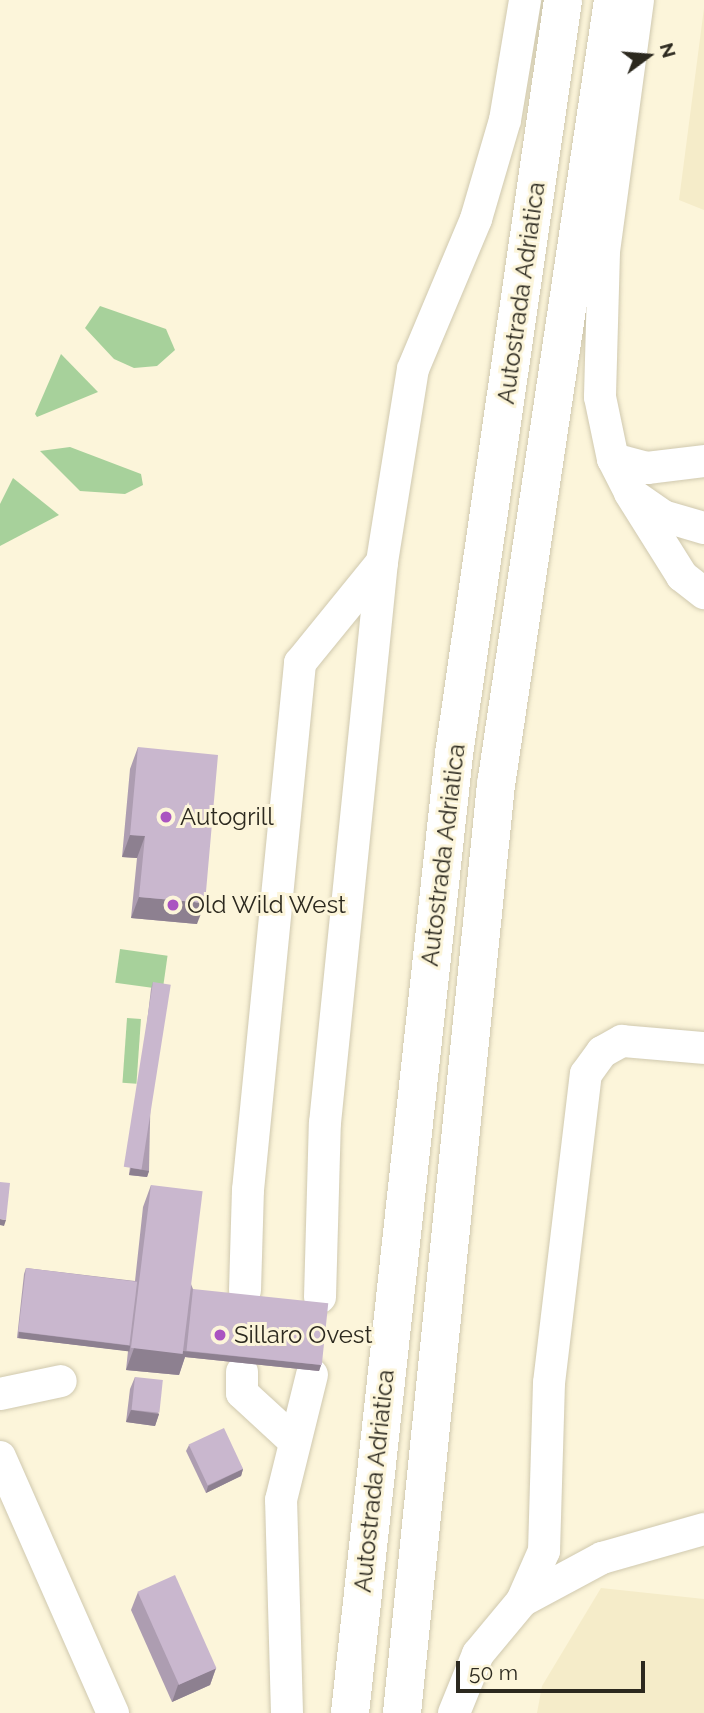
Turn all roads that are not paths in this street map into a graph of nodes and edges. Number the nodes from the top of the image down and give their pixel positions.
1 (525, 0) edge
2 (563, 0) edge
3 (613, 0) edge
4 (638, 0) edge
5 (612, 458) junction
6 (704, 461) edge
7 (630, 493) junction
8 (704, 528) edge
9 (382, 562) junction
10 (693, 584) edge
11 (704, 609) edge
12 (704, 1048) edge
13 (245, 1290) dead end
14 (320, 1297) dead end
15 (242, 1371) dead end
16 (312, 1375) dead end
17 (61, 1381) dead end
18 (0, 1394) edge
19 (291, 1438) junction
20 (0, 1457) edge
21 (704, 1529) edge
22 (522, 1601) junction
23 (113, 1713) edge
24 (287, 1713) edge
25 (350, 1713) edge
26 (402, 1713) edge
27 (454, 1713) edge

1 - 9 lane
2 - 25 highway, Autostrada Adriatica
3 - 26 highway, Autostrada Adriatica
4 - 5 lane
5 - 6 lane
5 - 7 lane
7 - 8 lane
7 - 10 lane
9 - 13 lane
9 - 14 lane
10 - 11 lane
12 - 22 lane
15 - 19 lane
16 - 19 lane
17 - 18 lane
19 - 24 lane
20 - 23 lane
21 - 22 lane
22 - 27 lane

